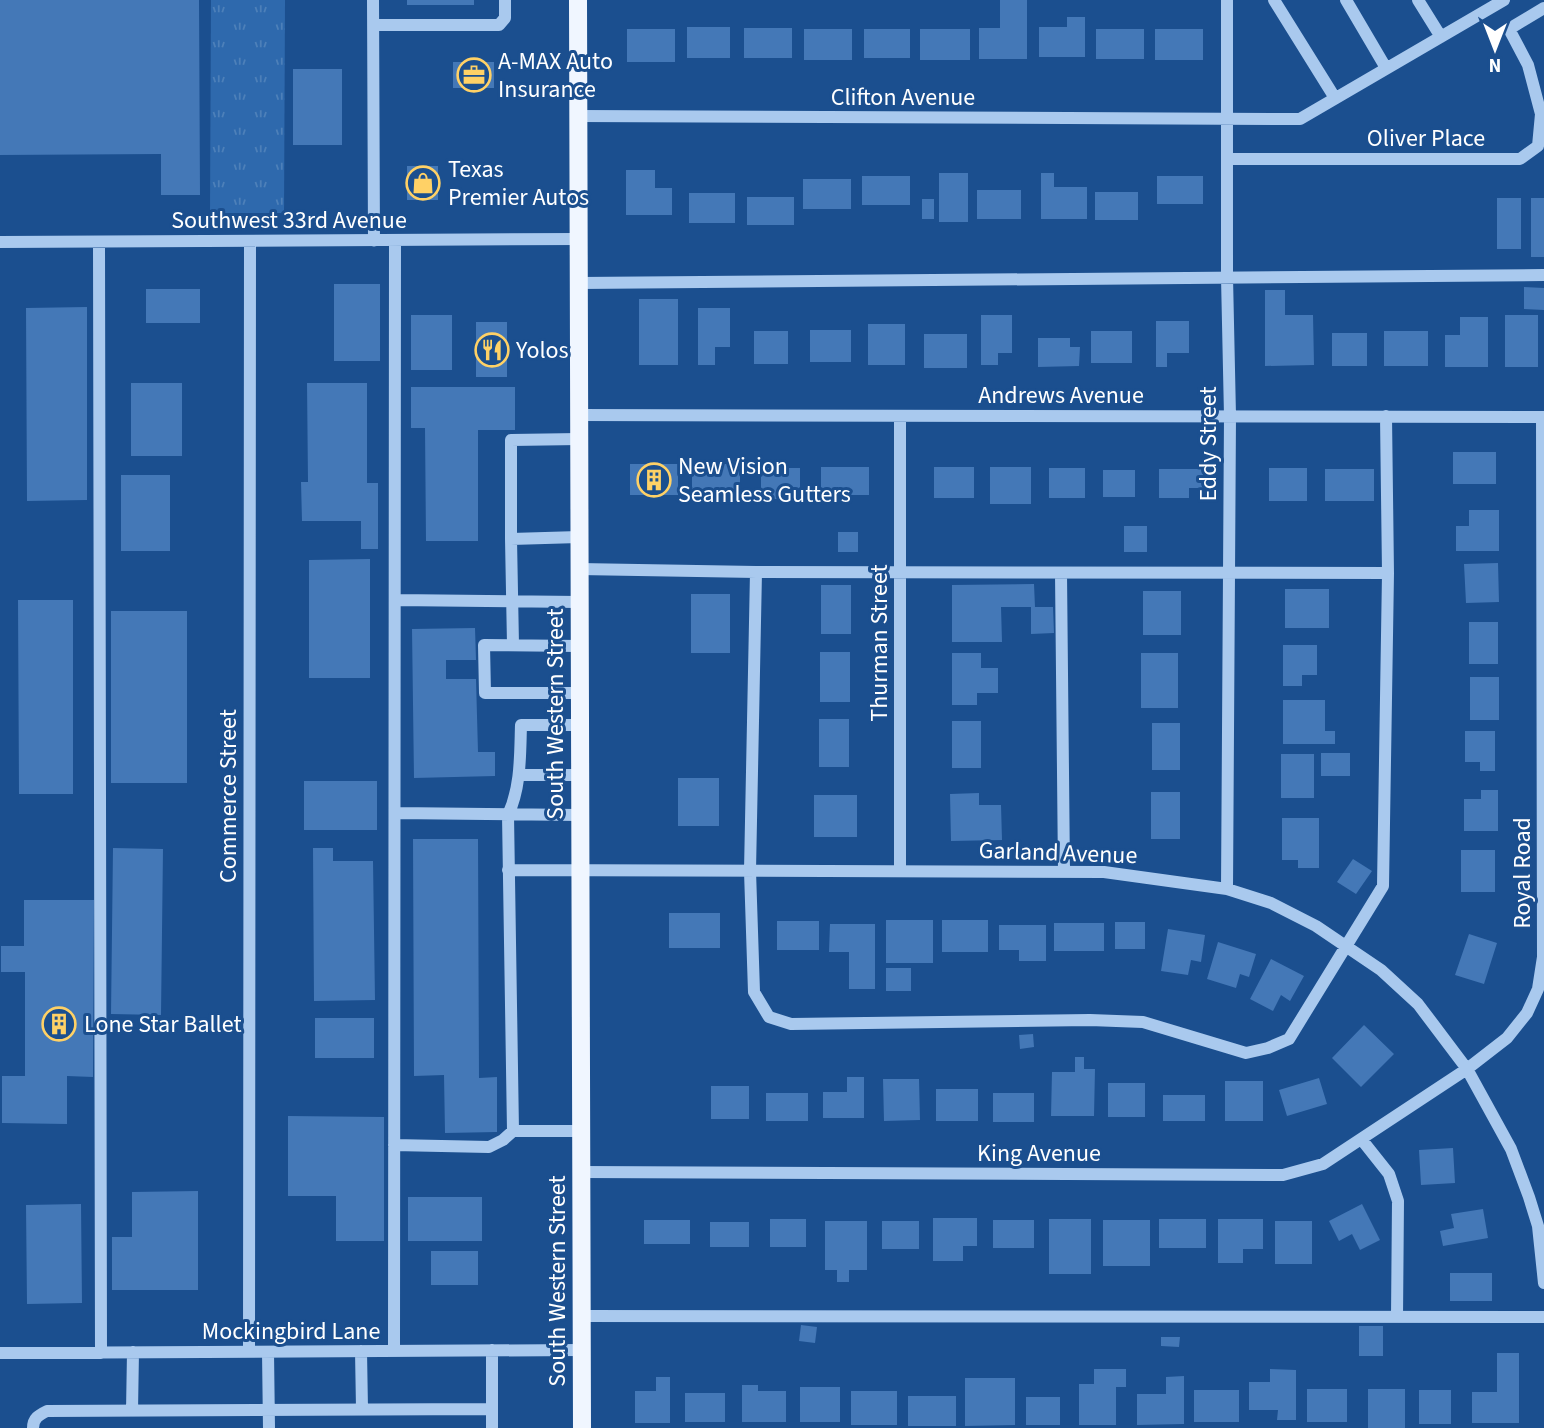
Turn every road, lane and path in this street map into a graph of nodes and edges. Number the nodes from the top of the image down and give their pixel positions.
1 (373, 0) edge
2 (506, 0) edge
3 (578, 0) edge
4 (1227, 0) edge
5 (1274, 0) edge
6 (1346, 0) edge
7 (1418, 0) edge
8 (1500, 1) edge
9 (1544, 8) edge
10 (373, 25) junction
11 (1441, 37) junction
12 (1386, 68) junction
13 (1335, 98) junction
14 (578, 116) junction
15 (1227, 120) junction
16 (1227, 159) junction
17 (579, 239) junction
18 (250, 241) junction
19 (374, 241) junction
20 (396, 241) junction
21 (0, 242) edge
22 (99, 242) junction
23 (1544, 275) edge
24 (1227, 277) junction
25 (579, 283) junction
26 (579, 415) junction
27 (900, 416) junction
28 (1230, 416) junction
29 (1386, 416) junction
30 (1543, 417) edge
31 (579, 439) junction
32 (579, 537) junction
33 (511, 539) junction
34 (579, 569) junction
35 (900, 570) junction
36 (756, 572) junction
37 (1228, 572) junction
38 (1061, 573) junction
39 (1388, 573) junction
40 (395, 600) junction
41 (513, 602) junction
42 (579, 602) junction
43 (513, 645) junction
44 (579, 646) junction
45 (579, 693) junction
46 (579, 725) junction
47 (519, 775) junction
48 (579, 775) junction
49 (395, 813) junction
50 (579, 815) junction
51 (508, 816) junction
52 (509, 870) junction
53 (579, 870) junction
54 (750, 871) junction
55 (900, 871) junction
56 (1064, 872) junction
57 (1227, 888) junction
58 (1346, 946) junction
59 (1467, 1069) junction
60 (513, 1131) junction
61 (581, 1131) junction
62 (1362, 1140) junction
63 (394, 1145) junction
64 (581, 1172) junction
65 (1544, 1283) edge
66 (582, 1316) junction
67 (1397, 1317) junction
68 (1544, 1317) edge
69 (492, 1350) junction
70 (582, 1350) junction
71 (361, 1351) junction
72 (394, 1351) junction
73 (133, 1352) junction
74 (249, 1352) junction
75 (268, 1352) junction
76 (0, 1353) edge
77 (101, 1353) junction
78 (362, 1409) junction
79 (492, 1409) junction
80 (269, 1410) junction
81 (132, 1411) junction
82 (33, 1428) edge
83 (269, 1428) edge
84 (492, 1428) edge
85 (582, 1428) edge

1 - 10 street
2 - 10 street
3 - 14 main road, South Western Street
4 - 15 street, Eddy Street
5 - 13 street
6 - 12 street
7 - 11 street
8 - 11 street, Clifton Avenue
9 - 16 street, Oliver Place
10 - 19 street
11 - 12 street, Clifton Avenue
12 - 13 street, Clifton Avenue
13 - 15 street, Clifton Avenue
14 - 15 street, Clifton Avenue
14 - 17 main road, South Western Street
15 - 16 street, Eddy Street
16 - 24 street, Eddy Street
17 - 20 street, Southwest 33rd Avenue
17 - 25 main road, South Western Street
18 - 19 street, Southwest 33rd Avenue
18 - 22 street, Southwest 33rd Avenue
18 - 74 street, Commerce Street
19 - 20 street, Southwest 33rd Avenue
20 - 40 street
21 - 22 street, Southwest 33rd Avenue
22 - 77 street
23 - 24 street
24 - 25 street
24 - 28 street, Eddy Street
25 - 26 main road, South Western Street
26 - 27 street, Andrews Avenue
26 - 31 main road, South Western Street
27 - 28 street, Andrews Avenue
27 - 35 street, Thurman Street
28 - 29 street, Andrews Avenue
28 - 37 street, Eddy Street
29 - 30 street, Andrews Avenue
29 - 39 street
30 - 59 street, Royal Road
31 - 32 main road, South Western Street
31 - 33 street
32 - 33 street
32 - 34 main road, South Western Street
33 - 41 street
34 - 36 street
34 - 42 main road, South Western Street
35 - 36 street
35 - 38 street
35 - 55 street, Thurman Street
36 - 54 street
37 - 38 street
37 - 39 street
37 - 57 street, Eddy Street
38 - 56 street
39 - 58 street
40 - 41 street
40 - 49 street
41 - 42 street
41 - 43 street
42 - 44 main road, South Western Street
43 - 44 street
43 - 45 street
44 - 45 main road, South Western Street
45 - 46 main road, South Western Street
46 - 47 street
46 - 48 main road, South Western Street
47 - 48 street
47 - 51 street
48 - 50 main road, South Western Street
49 - 51 street
49 - 63 street
50 - 51 street
50 - 53 main road, South Western Street
51 - 52 street
52 - 53 street, Garland Avenue
52 - 60 street
53 - 54 street, Garland Avenue
53 - 61 main road, South Western Street
54 - 55 street, Garland Avenue
54 - 58 street
55 - 56 street, Garland Avenue
56 - 57 street, Garland Avenue
57 - 58 street, Garland Avenue
58 - 59 street, Garland Avenue
59 - 62 street, King Avenue
59 - 65 street
60 - 61 street
60 - 63 street
61 - 64 main road, South Western Street
62 - 64 street, King Avenue
62 - 67 street
63 - 72 street
64 - 66 main road, South Western Street
66 - 67 street
66 - 70 main road, South Western Street
67 - 68 street
69 - 70 street, Mockingbird Lane
69 - 72 street, Mockingbird Lane
69 - 79 street
70 - 85 main road, South Western Street
71 - 72 street, Mockingbird Lane
71 - 75 street, Mockingbird Lane
71 - 78 street
73 - 74 street, Mockingbird Lane
73 - 77 street, Mockingbird Lane
73 - 81 street
74 - 75 street, Mockingbird Lane
75 - 80 street
76 - 77 street, Mockingbird Lane
78 - 79 street
78 - 80 street
79 - 84 street
80 - 81 street
80 - 83 street
81 - 82 street

